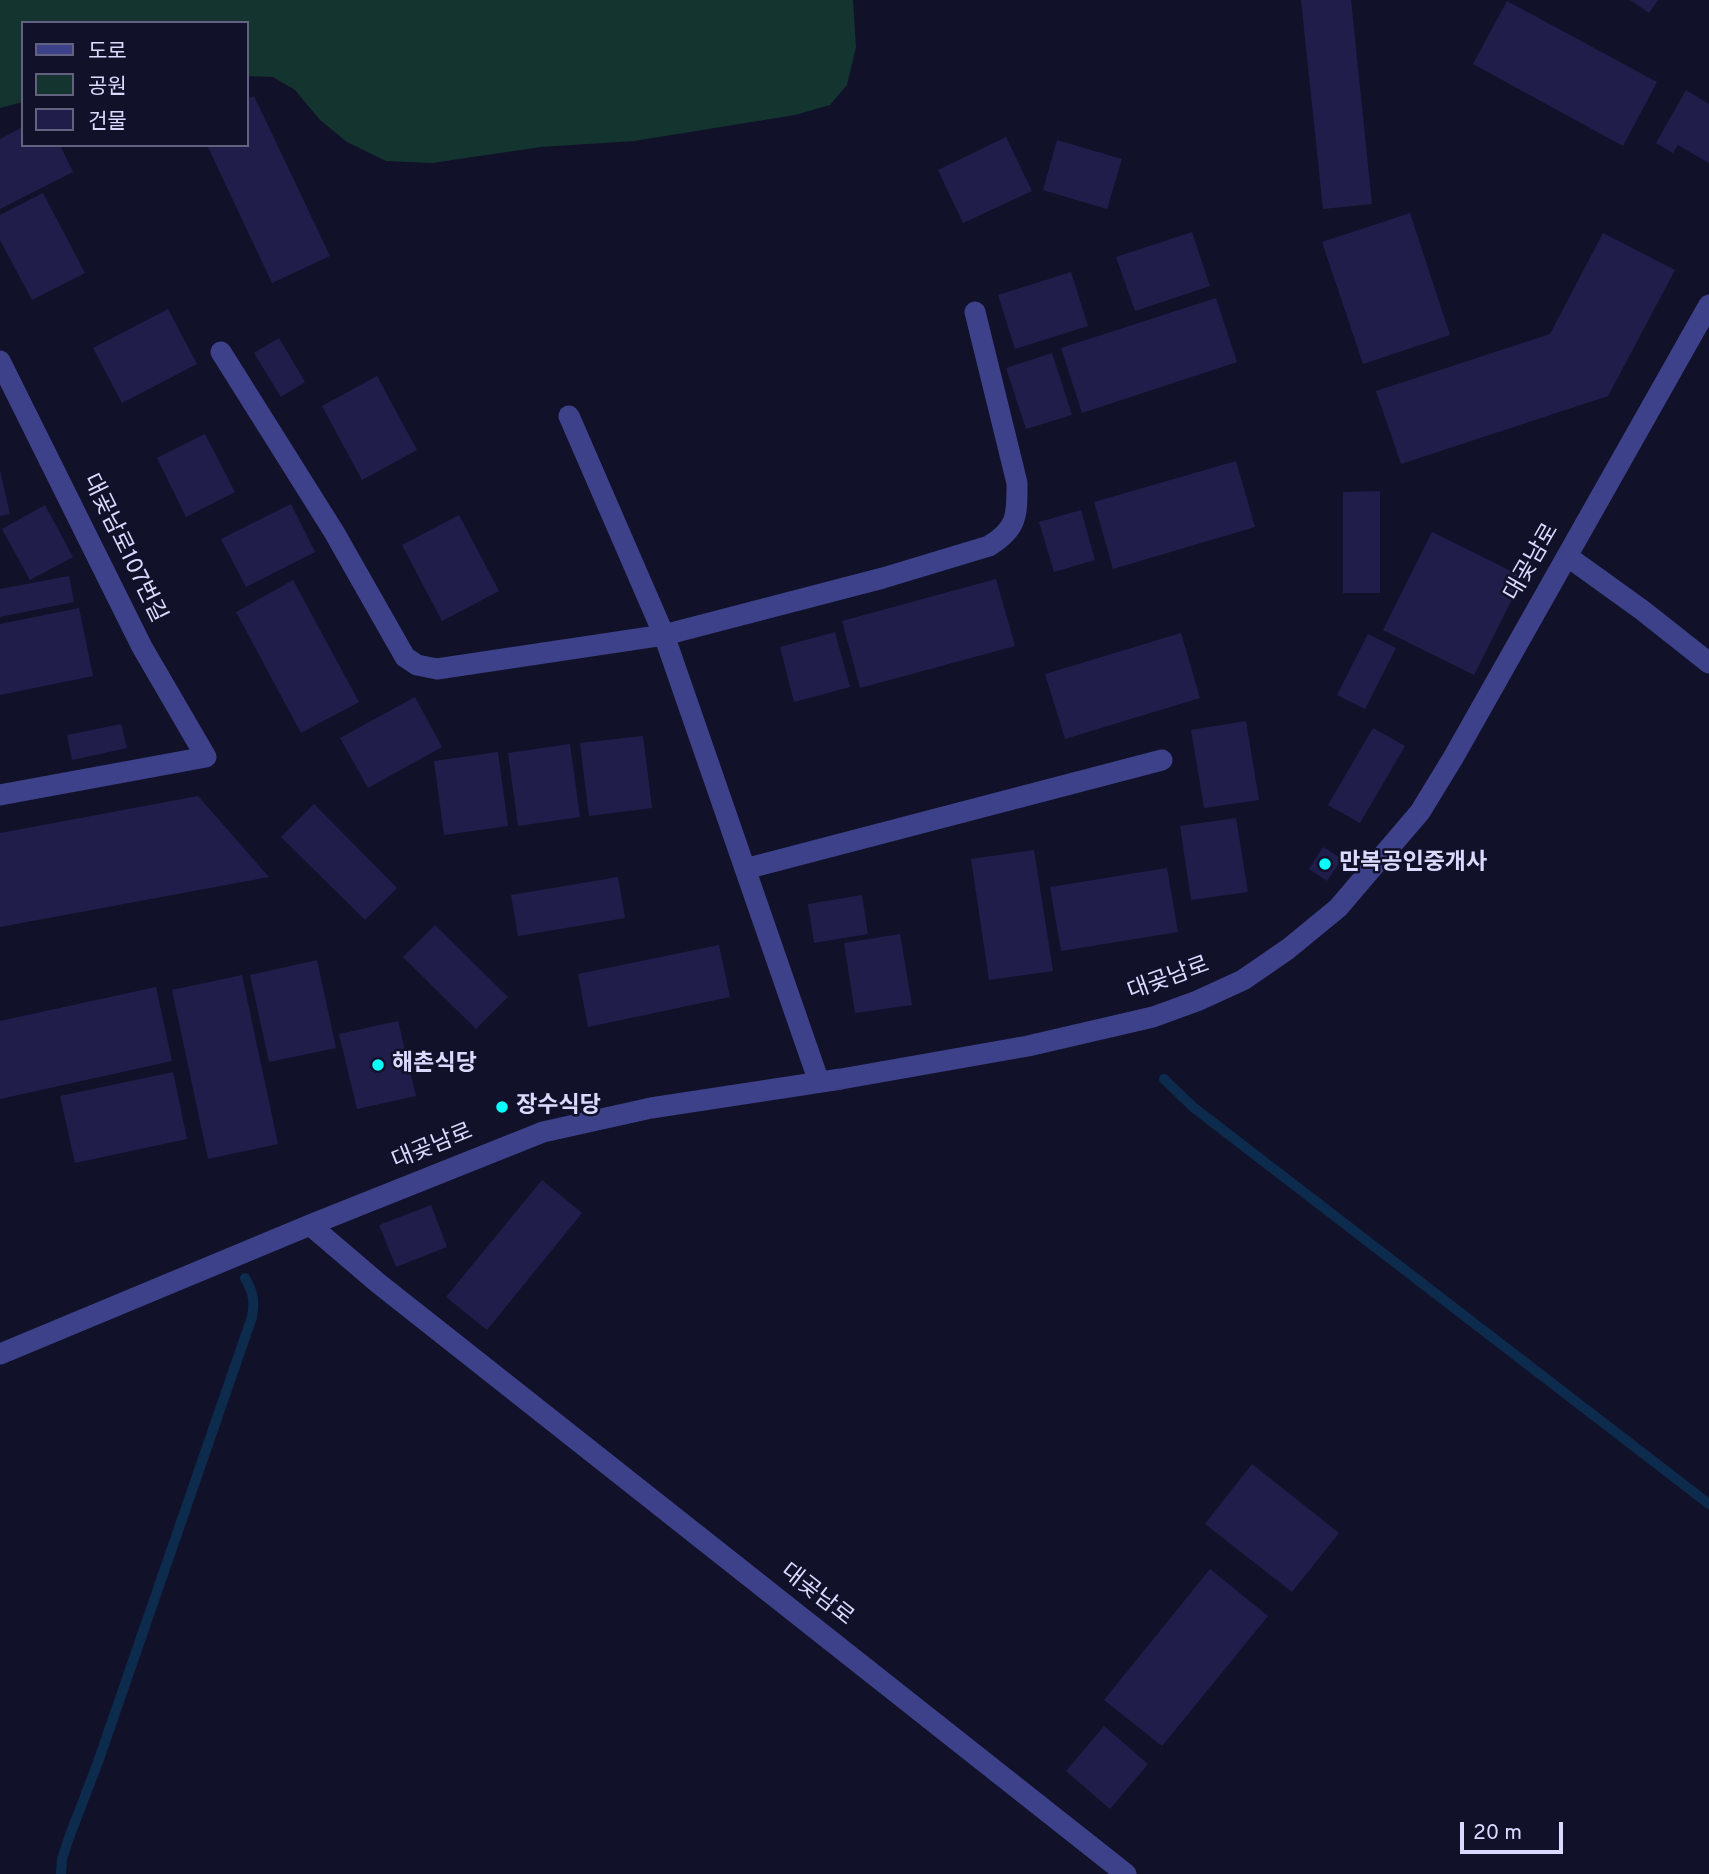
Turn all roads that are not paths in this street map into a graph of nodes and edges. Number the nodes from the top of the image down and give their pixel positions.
1 (1709, 305) edge
2 (975, 312) dead end
3 (221, 352) dead end
4 (0, 361) edge
5 (569, 416) dead end
6 (1567, 556) junction
7 (664, 635) junction
8 (1709, 663) edge
9 (1162, 760) dead end
10 (0, 795) edge
11 (745, 869) junction
12 (819, 1082) junction
13 (310, 1225) junction
14 (2, 1347) edge
15 (1126, 1874) edge

1 - 6 street, 대곶남로
2 - 7 street
3 - 7 street
4 - 10 street, 대곶남로107번길
5 - 7 street
6 - 8 street
6 - 12 street, 대곶남로
7 - 11 street
9 - 11 street
11 - 12 street
12 - 13 street, 대곶남로
13 - 14 street, 대곶남로
13 - 15 street, 대곶남로

